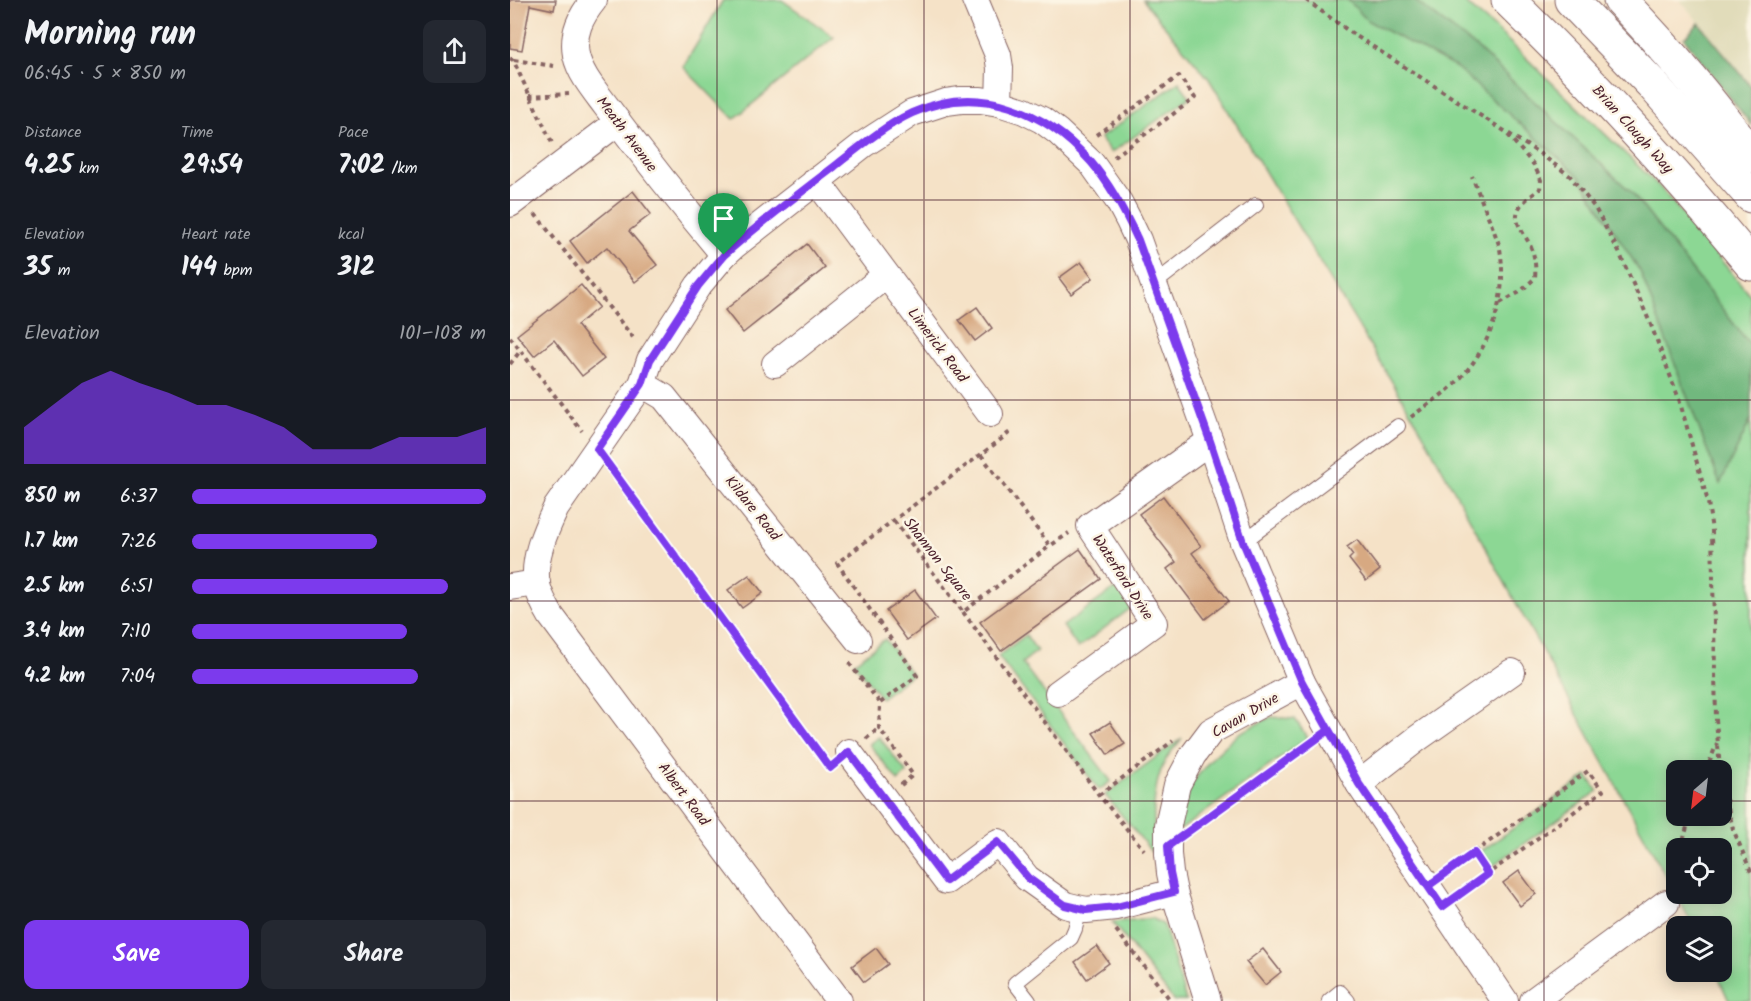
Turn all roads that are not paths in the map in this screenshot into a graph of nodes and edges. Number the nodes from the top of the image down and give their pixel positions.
1 (594, 0) edge
2 (975, 0) edge
3 (1508, 0) edge
4 (1571, 0) edge
5 (1620, 0) edge
6 (999, 103) junction
7 (618, 122) junction
8 (1751, 156) edge
9 (816, 180) junction
10 (1751, 196) edge
11 (515, 200) edge
12 (1256, 205) dead end
13 (724, 255) junction
14 (1751, 264) edge
15 (886, 275) junction
16 (1154, 284) junction
17 (775, 364) dead end
18 (642, 384) junction
19 (990, 414) road end
20 (1398, 426) road end
21 (1210, 441) junction
22 (1243, 542) junction
23 (537, 583) junction
24 (510, 587) edge
25 (858, 640) dead end
26 (1512, 672) dead end
27 (1302, 682) junction
28 (1058, 693) dead end
29 (849, 752) road end
30 (1359, 784) junction
31 (1172, 883) junction
32 (1665, 903) dead end
33 (1090, 908) junction
34 (839, 1001) edge
35 (1029, 1001) edge
36 (1208, 1001) edge
37 (1329, 1001) edge
38 (1348, 1001) edge
39 (1505, 1001) edge
40 (1533, 1001) edge

1 - 7 street, Meath Avenue
2 - 6 street
3 - 14 highway, Brian Clough Way
4 - 10 highway
5 - 8 highway
6 - 9 street
6 - 16 street
7 - 11 street
7 - 13 street, Meath Avenue
9 - 13 street
9 - 15 street, Limerick Road
12 - 16 lane
13 - 18 street
15 - 17 street
15 - 19 street, Limerick Road
16 - 21 street
18 - 23 street
18 - 25 street, Kildare Road
20 - 22 lane
21 - 22 street
21 - 28 street, Waterford Drive
22 - 27 street
23 - 24 street
23 - 34 street, Albert Road
26 - 30 street
27 - 30 street
27 - 31 street, Cavan Drive
29 - 33 street
30 - 39 street
31 - 33 street
31 - 36 street, Cavan Drive
32 - 40 street
33 - 35 lane
37 - 38 lane

